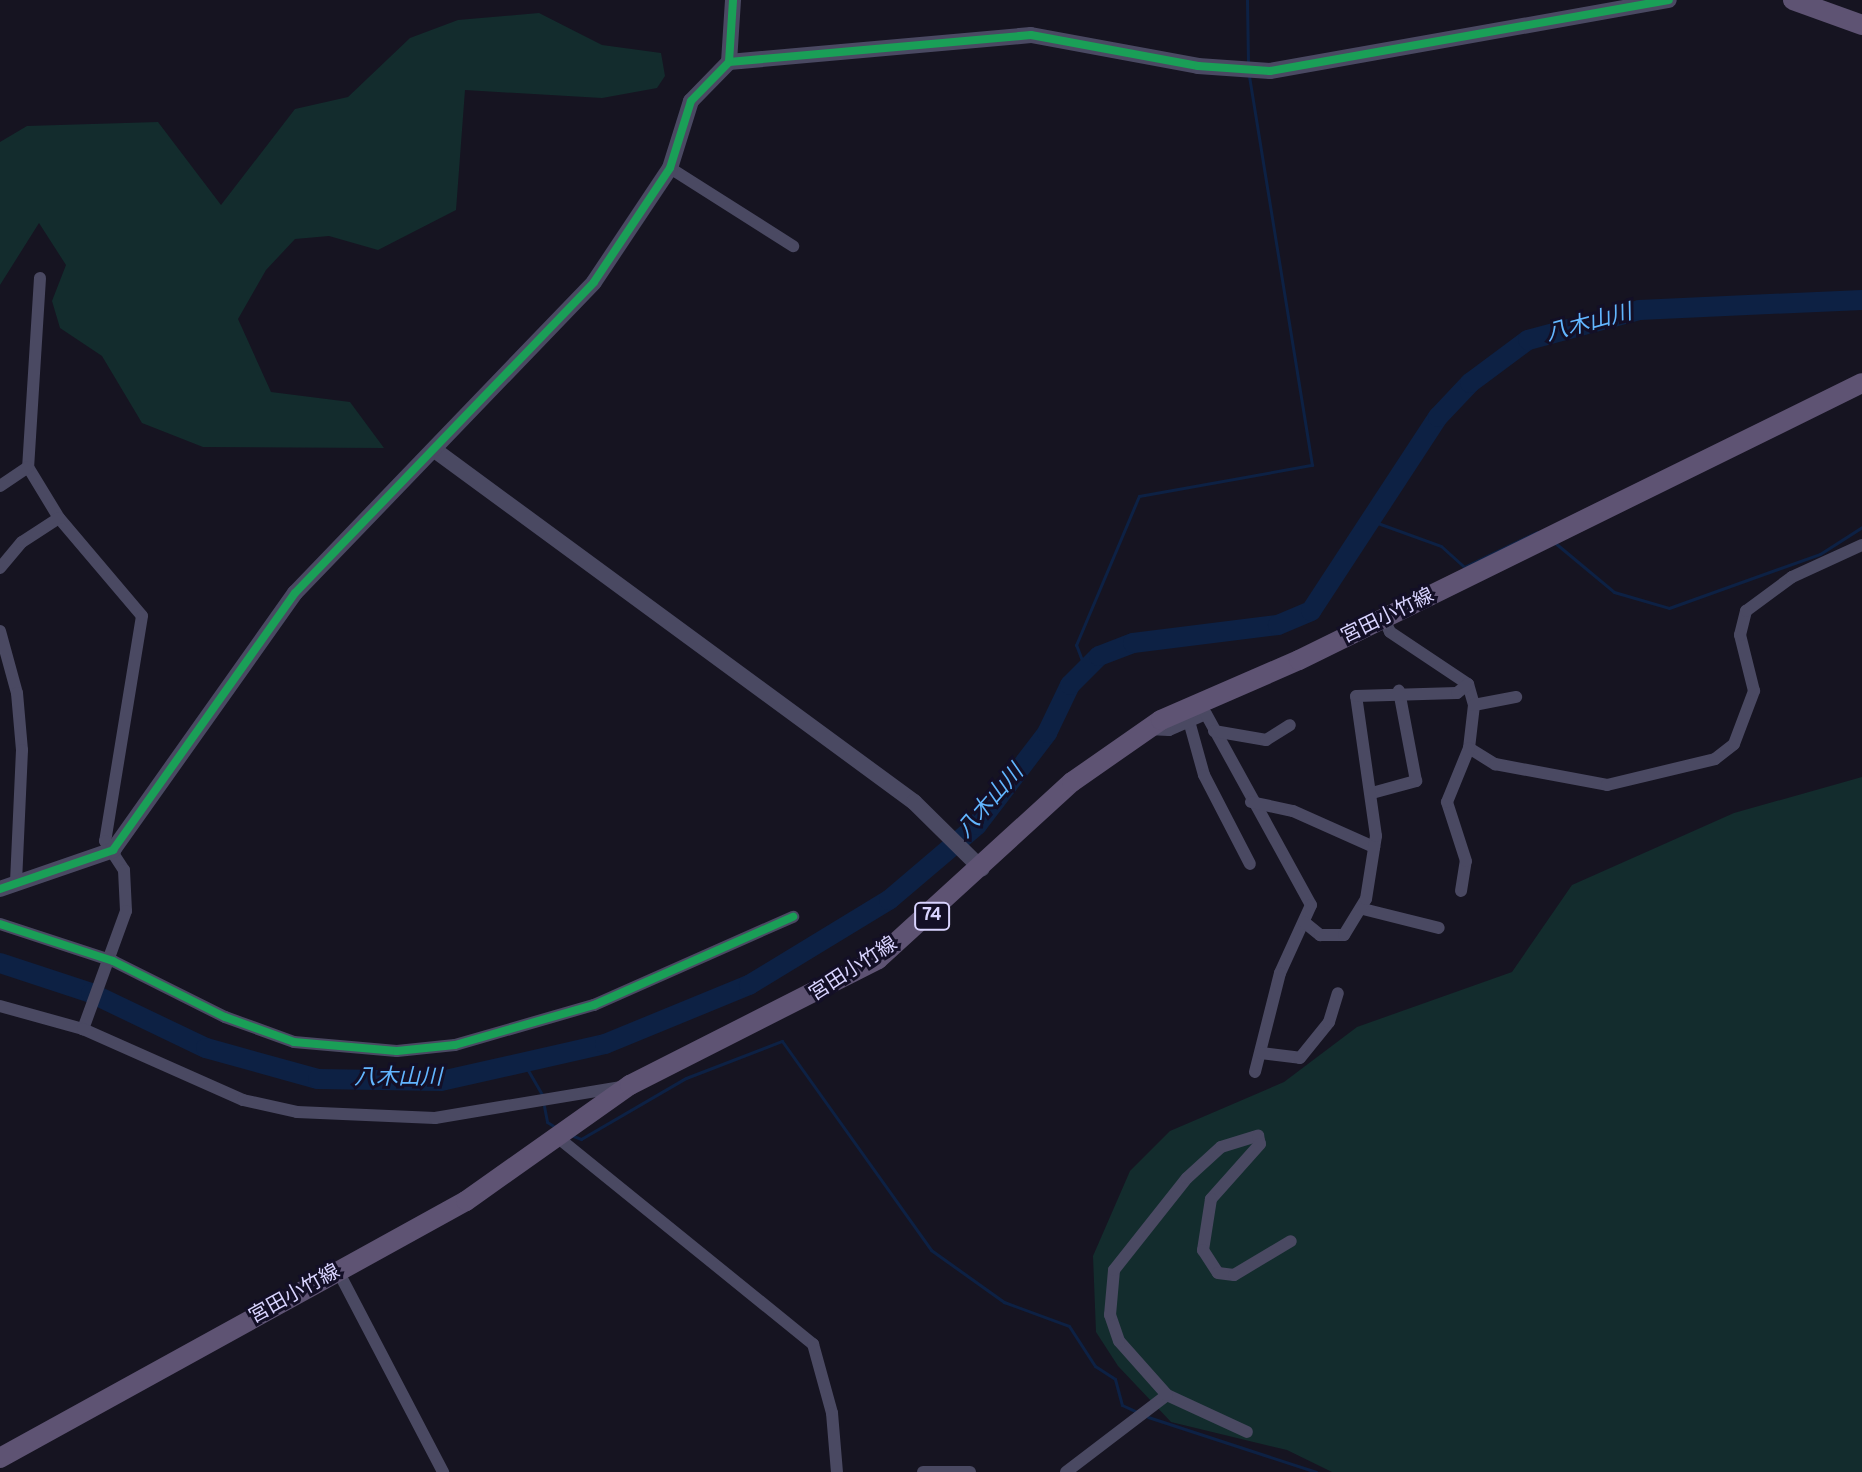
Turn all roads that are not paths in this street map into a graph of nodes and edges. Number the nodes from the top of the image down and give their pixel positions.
1 (733, 0) edge
2 (1669, 0) edge
3 (1793, 0) edge
4 (1862, 25) edge
5 (729, 62) junction
6 (670, 168) junction
7 (793, 246) dead end
8 (40, 278) dead end
9 (1862, 383) edge
10 (436, 451) junction
11 (28, 467) junction
12 (0, 486) edge
13 (59, 518) junction
14 (1862, 545) edge
15 (0, 568) edge
16 (1384, 619) junction
17 (0, 631) edge
18 (1277, 667) junction
19 (1468, 684) junction
20 (1399, 691) junction
21 (1516, 697) dead end
22 (1474, 705) junction
23 (1206, 714) junction
24 (1189, 721) junction
25 (1290, 725) dead end
26 (1146, 729) junction
27 (1214, 731) junction
28 (1469, 748) junction
29 (1372, 793) junction
30 (1251, 802) junction
31 (1374, 847) junction
32 (113, 850) junction
33 (976, 862) junction
34 (1250, 864) dead end
35 (8, 886) edge
36 (1461, 891) dead end
37 (1363, 909) junction
38 (793, 917) dead end
39 (1304, 922) junction
40 (0, 924) edge
41 (1439, 928) dead end
42 (113, 961) junction
43 (1338, 993) dead end
44 (0, 1006) edge
45 (83, 1029) junction
46 (1261, 1053) junction
47 (1255, 1072) dead end
48 (630, 1085) junction
49 (556, 1136) junction
50 (1291, 1241) dead end
51 (338, 1271) junction
52 (1167, 1395) junction
53 (1247, 1432) dead end
54 (0, 1458) edge
55 (443, 1472) edge
56 (837, 1472) edge
57 (923, 1472) edge
58 (970, 1472) edge
59 (1066, 1472) edge

1 - 5 street
2 - 5 street
3 - 4 main road
5 - 6 street
6 - 7 street
6 - 10 street
8 - 11 street
9 - 16 main road, 宮田小竹線 / 74
10 - 32 street
10 - 33 street
11 - 12 street
11 - 13 street
13 - 15 street
13 - 32 street
14 - 28 street
16 - 18 main road, 宮田小竹線 / 74
16 - 19 street
17 - 35 street
18 - 23 street
18 - 26 main road, 宮田小竹線 / 74
19 - 20 street
19 - 22 street
20 - 29 street
20 - 29 street
21 - 22 street
22 - 28 street
23 - 24 street
23 - 27 street
24 - 26 street
24 - 34 street
25 - 27 street
26 - 33 main road, 宮田小竹線 / 74
27 - 30 street
28 - 36 street
29 - 31 street
30 - 31 street
30 - 39 street
31 - 37 street
32 - 35 street
32 - 42 street
33 - 48 main road, 宮田小竹線 / 74
37 - 39 street
37 - 41 street
38 - 42 street
39 - 46 street
40 - 42 street
42 - 45 street
43 - 46 street
44 - 45 street
45 - 48 street
46 - 47 street
48 - 49 main road, 宮田小竹線 / 74
49 - 51 main road, 宮田小竹線 / 74
49 - 56 street
50 - 52 street
51 - 54 main road, 宮田小竹線 / 74
51 - 55 street
52 - 53 street
52 - 59 street
57 - 58 street

